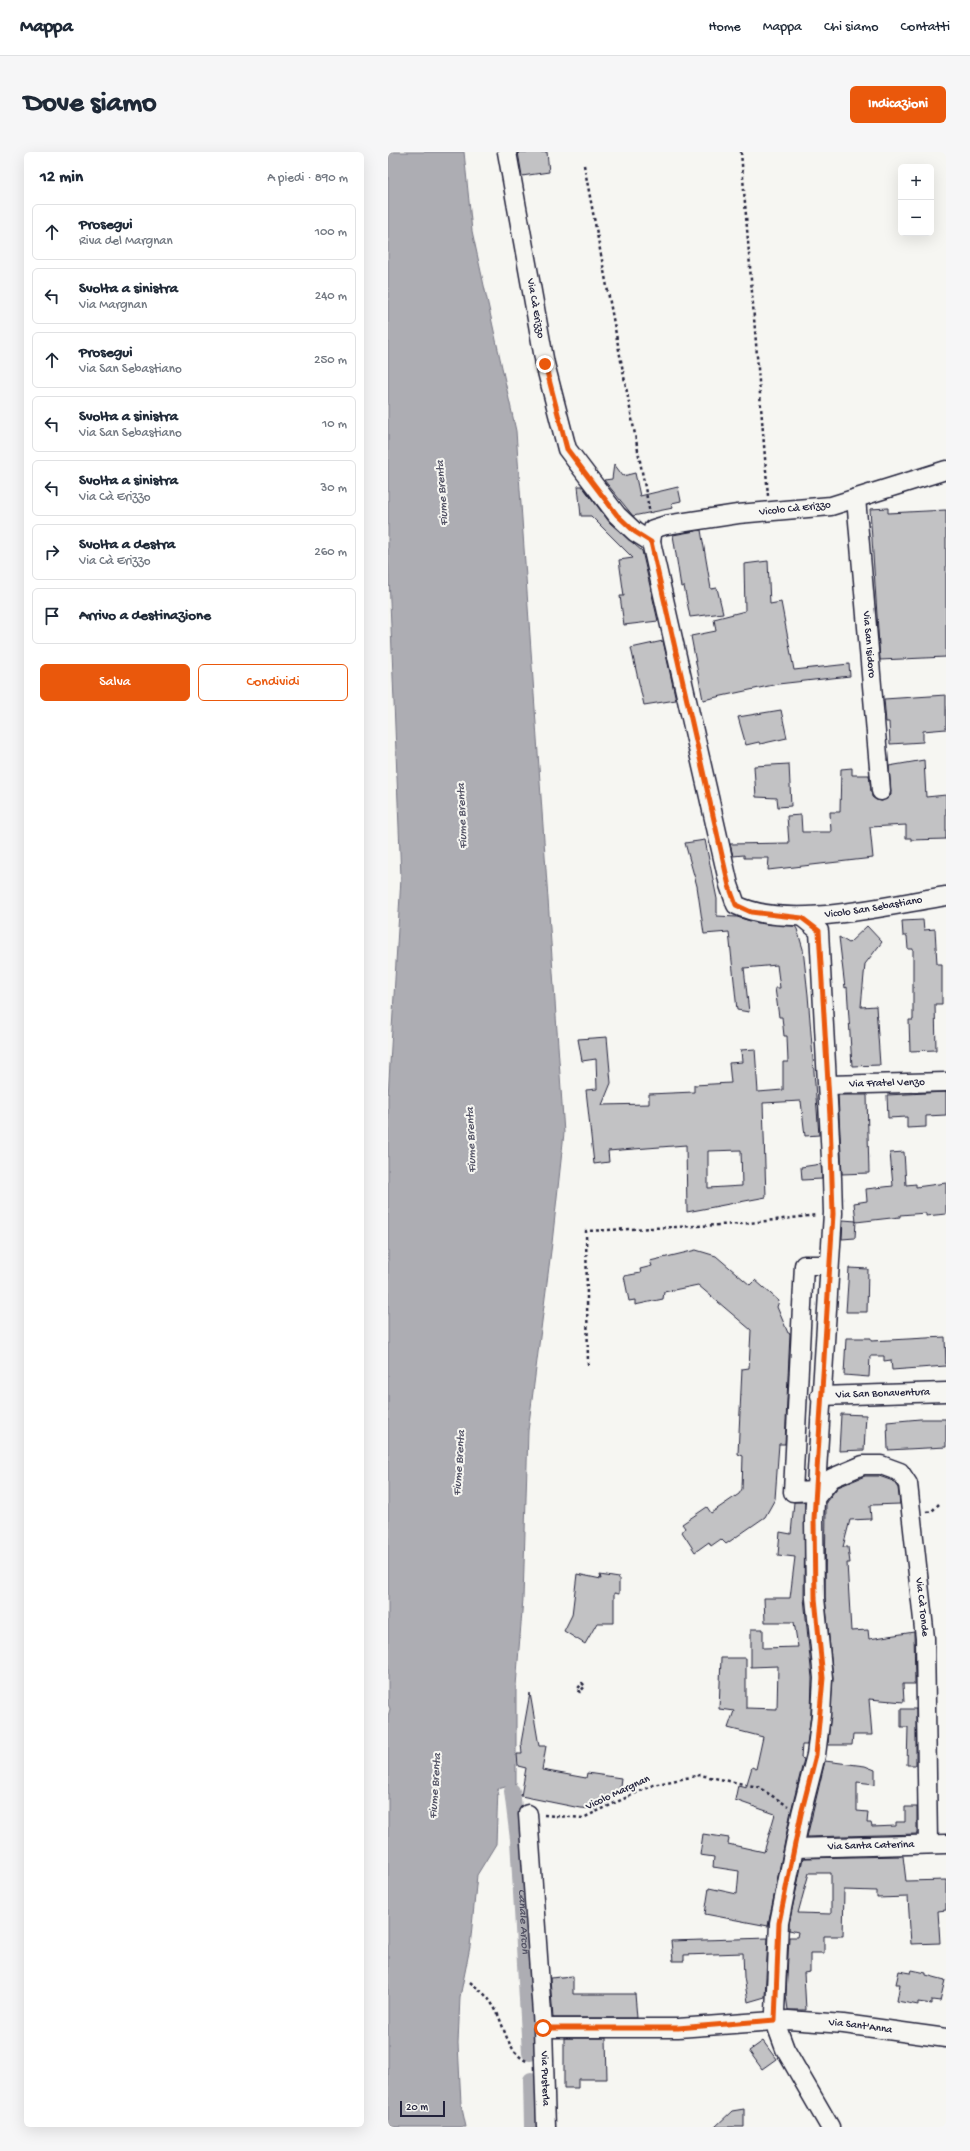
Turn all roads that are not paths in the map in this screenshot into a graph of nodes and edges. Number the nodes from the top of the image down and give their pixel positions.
1 (507, 152) edge
2 (946, 470) edge
3 (856, 498) junction
4 (652, 536) junction
5 (880, 790) dead end
6 (946, 896) edge
7 (802, 918) junction
8 (946, 1082) edge
9 (828, 1085) junction
10 (829, 1264) junction
11 (946, 1392) edge
12 (820, 1396) junction
13 (816, 1494) junction
14 (528, 1814) road end
15 (928, 1843) junction
16 (946, 1844) edge
17 (796, 1848) junction
18 (775, 2020) junction
19 (543, 2028) junction
20 (946, 2038) edge
21 (546, 2127) edge
22 (830, 2127) edge

1 - 4 street, Via Cà Erizzo
2 - 3 street, Vicolo Cà Erizzo
3 - 4 street, Vicolo Cà Erizzo
3 - 5 street, Via San Isidoro
4 - 7 street
6 - 7 street, Vicolo San Sebastiano
7 - 9 street
8 - 9 street, Via Fratel Venzo
9 - 10 street
10 - 12 street
10 - 13 street
11 - 12 street, Via San Bonaventura
12 - 13 street
13 - 15 street, Via Cà Tonde
13 - 17 street
14 - 19 street, Via Pusterla
15 - 16 street, Via Santa Caterina
15 - 17 street, Via Santa Caterina
17 - 18 street
18 - 19 street, Via Sant'Anna
18 - 20 street, Via Sant'Anna
18 - 22 street
19 - 21 street, Via Pusterla

